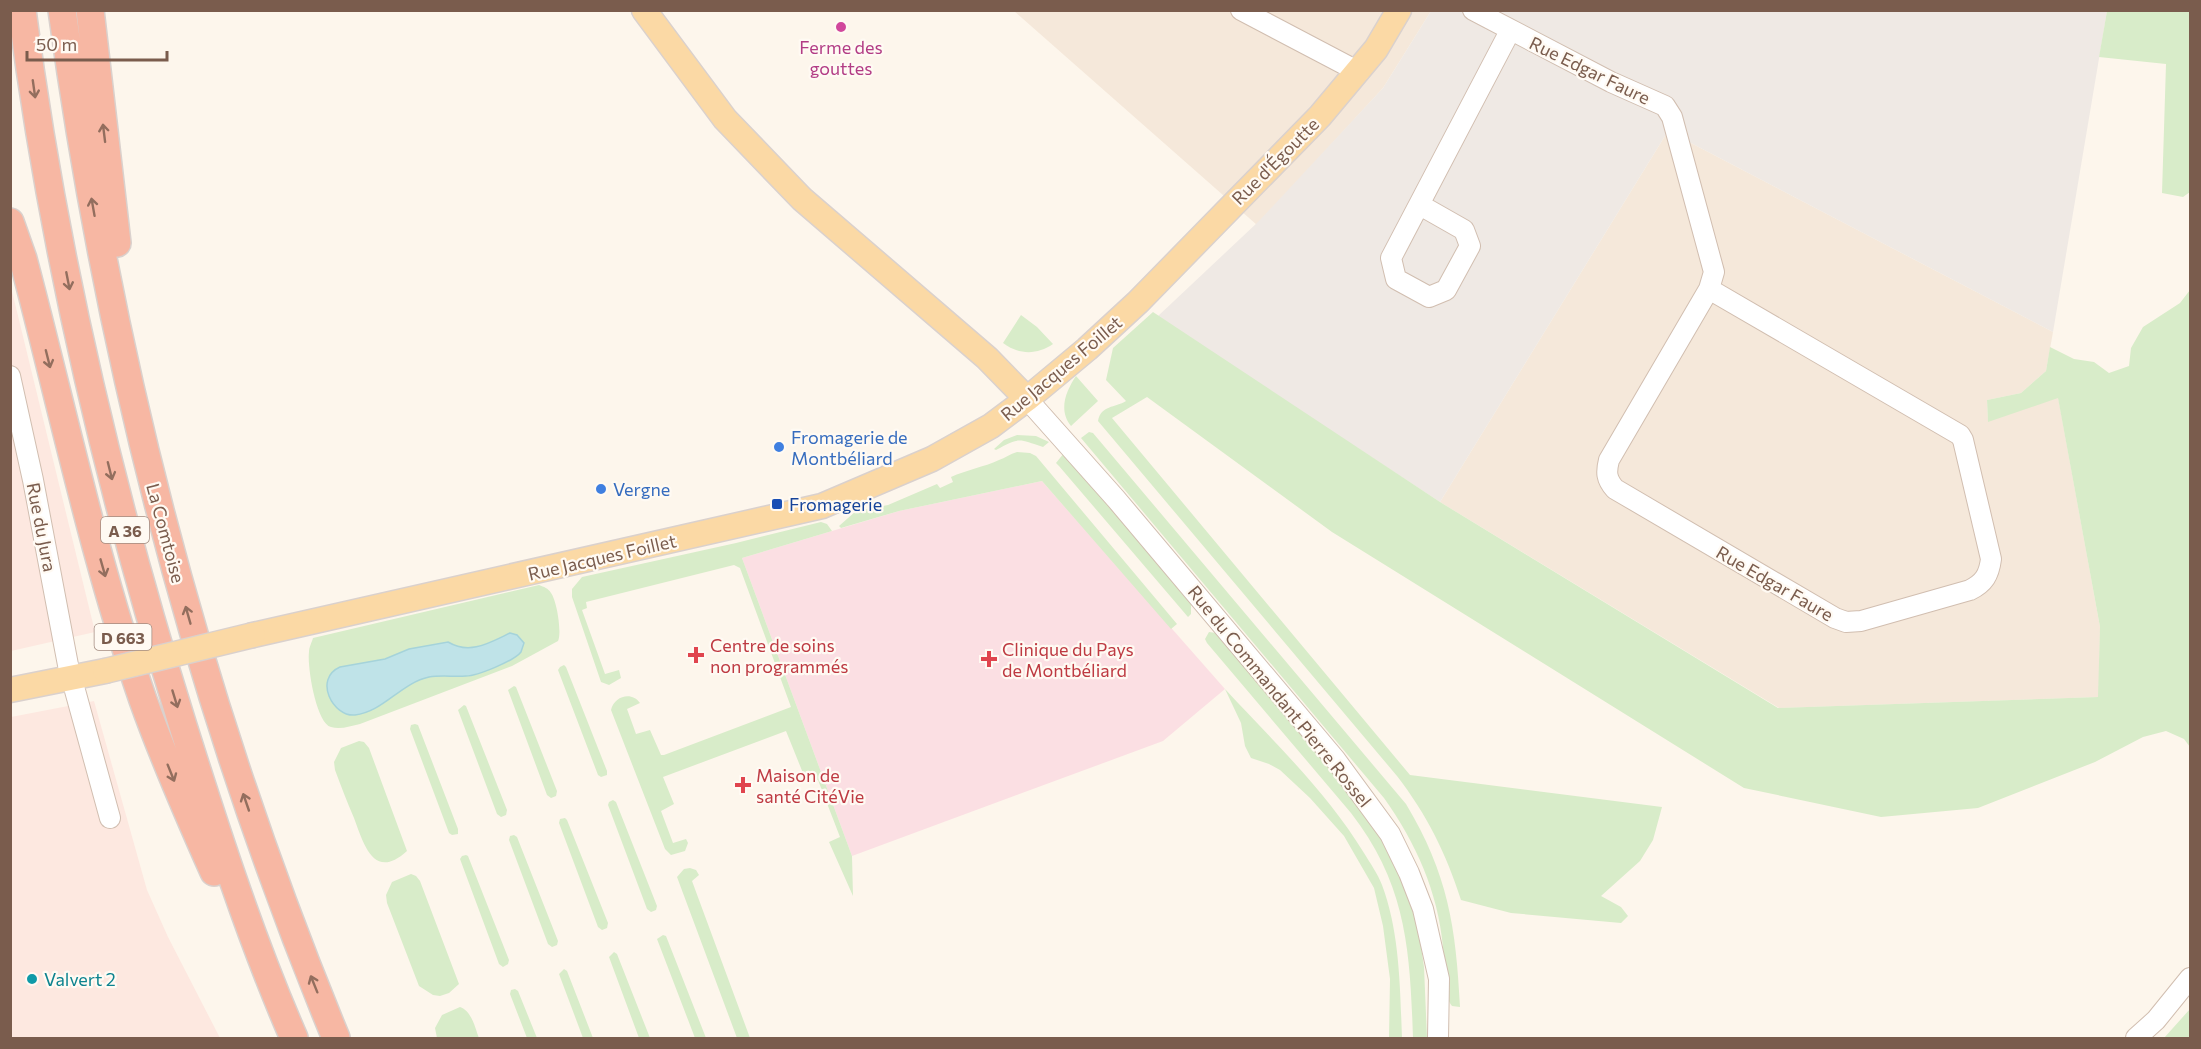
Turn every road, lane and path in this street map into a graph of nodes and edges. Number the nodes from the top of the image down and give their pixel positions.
1 (22, 10) edge
2 (62, 10) edge
3 (90, 10) edge
4 (644, 10) edge
5 (1241, 10) edge
6 (1399, 10) edge
7 (1473, 10) edge
8 (1510, 31) junction
9 (1359, 72) junction
10 (1420, 205) junction
11 (10, 222) edge
12 (1709, 289) junction
13 (1138, 302) joint
14 (10, 376) edge
15 (1027, 399) junction
16 (140, 429) junction
17 (72, 678) junction
18 (10, 690) edge
19 (110, 819) dead end
20 (2190, 978) edge
21 (292, 1035) edge
22 (336, 1038) edge
23 (1438, 1038) edge
24 (2136, 1038) edge

1 -> 21 highway, A 36
16 -> 2 highway, La Comtoise / A 36
16 -> 3 highway
4 - 15 main road
5 - 9 street
6 - 9 main road, Rue d'Égoutte
7 - 8 street, Rue Edgar Faure
8 - 10 street
8 - 12 street, Rue Edgar Faure
9 - 13 main road, Rue d'Égoutte
10 - 10 street
11 -> 21 highway, D 663
12 - 12 street, Rue Edgar Faure
13 - 15 main road, Rue Jacques Foillet
14 - 17 street, Rue du Jura
15 - 17 main road, Rue Jacques Foillet, bridge
15 - 23 street, Rue du Commandant Pierre Rossel
22 -> 16 highway, La Comtoise / A 36
17 - 18 main road, Rue Jacques Foillet
17 - 19 street, Rue du Jura
20 - 24 street

